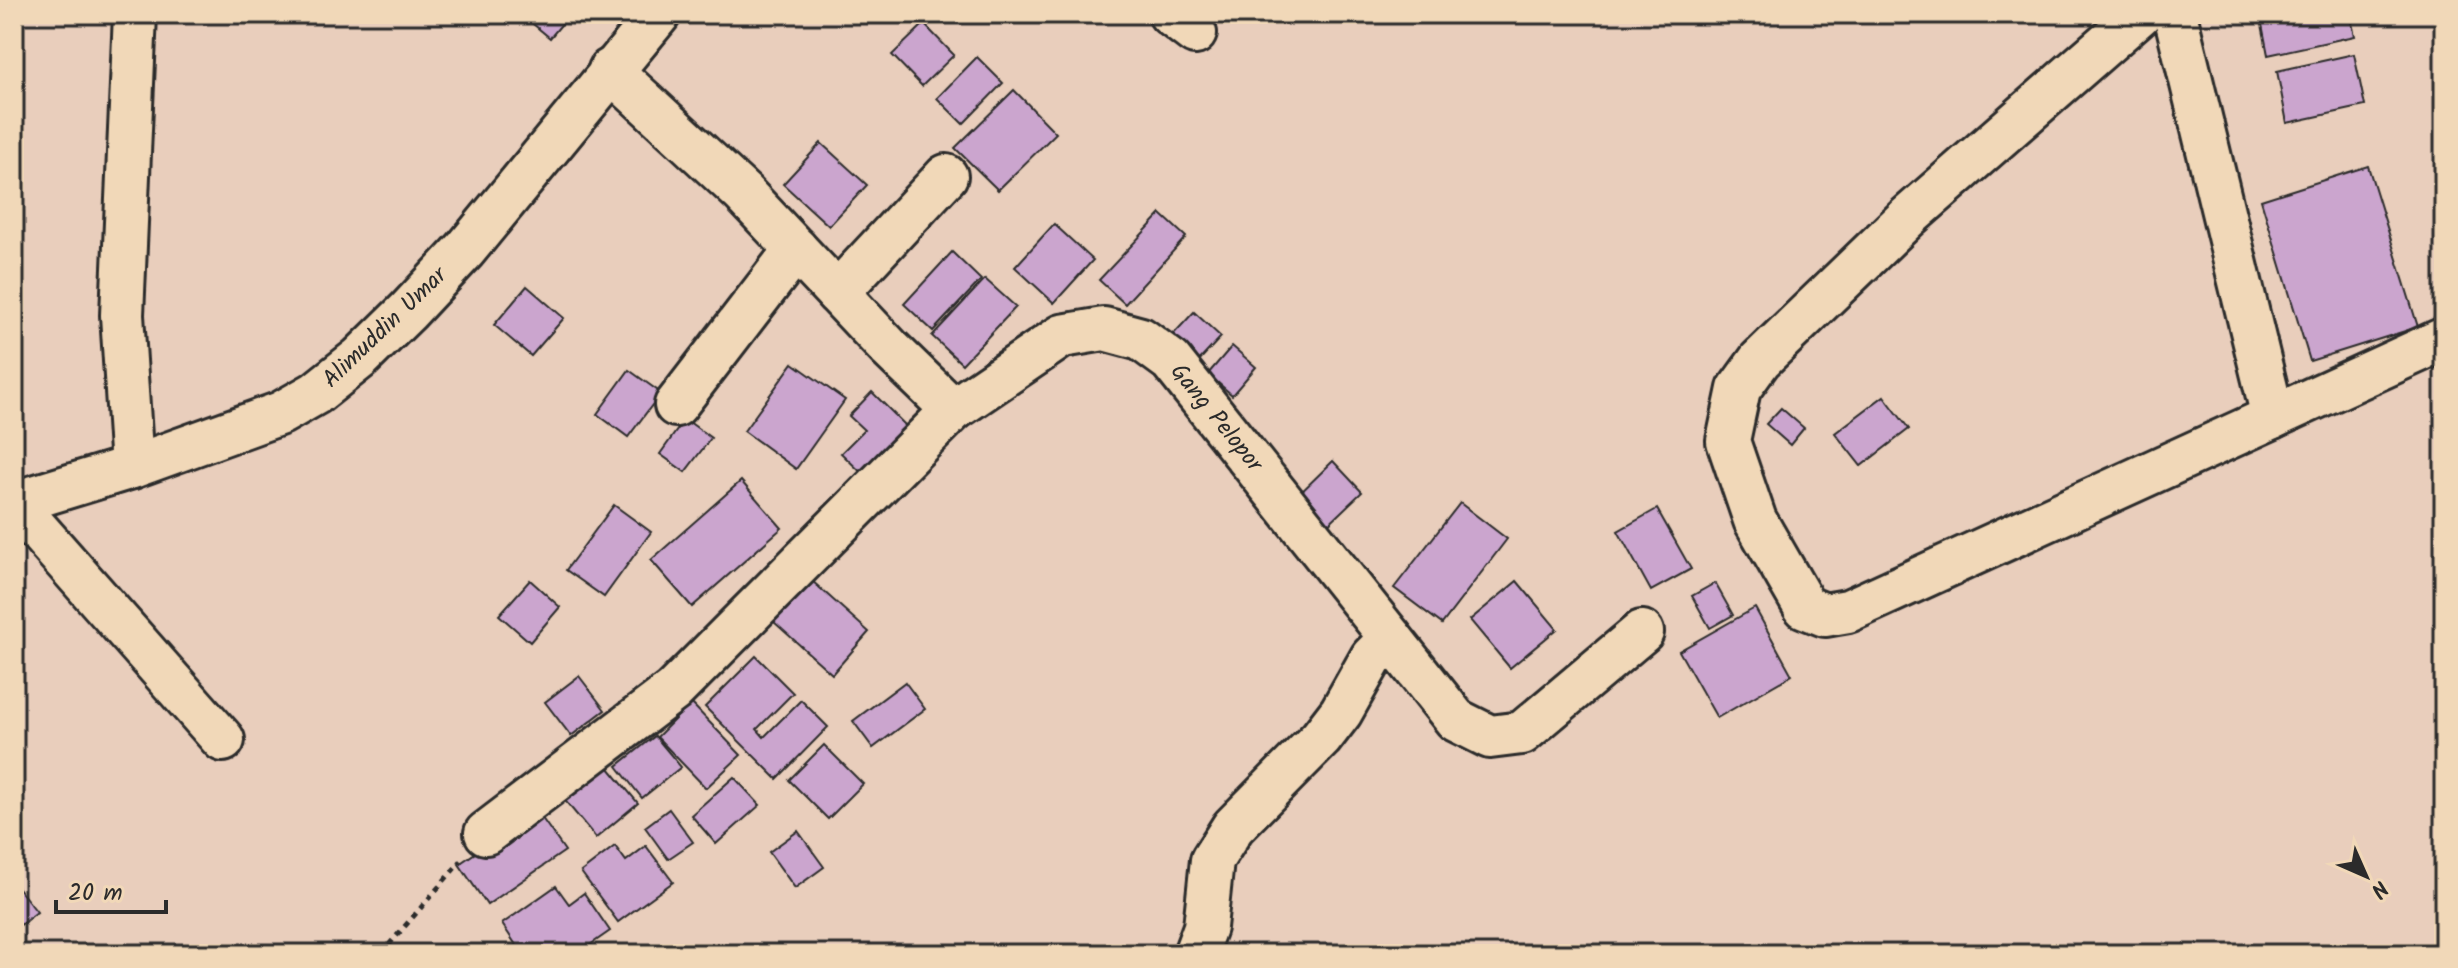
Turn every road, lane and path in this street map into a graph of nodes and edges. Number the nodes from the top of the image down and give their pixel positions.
1 (135, 14) edge
2 (659, 14) edge
3 (2140, 14) edge
4 (2175, 14) edge
5 (610, 70) junction
6 (946, 176) dead end
7 (796, 249) junction
8 (837, 293) junction
9 (2444, 339) edge
10 (676, 405) dead end
11 (953, 410) junction
12 (2273, 417) junction
13 (132, 467) junction
14 (14, 503) edge
15 (1642, 632) dead end
16 (1391, 638) junction
17 (223, 740) dead end
18 (486, 833) joint
19 (381, 954) edge
20 (1195, 954) edge

1 - 13 street
2 - 5 street, Alimuddin Umar
3 - 12 street
4 - 12 street
5 - 7 street
5 - 13 street, Alimuddin Umar
6 - 8 street
7 - 8 street
7 - 10 street
8 - 11 street
9 - 12 street
11 - 16 street, Gang Pelopor
11 - 18 street, Gang Pelopor
13 - 14 street, Alimuddin Umar
14 - 17 street
15 - 16 street, Gang Pelopor
16 - 20 street
18 - 19 path

